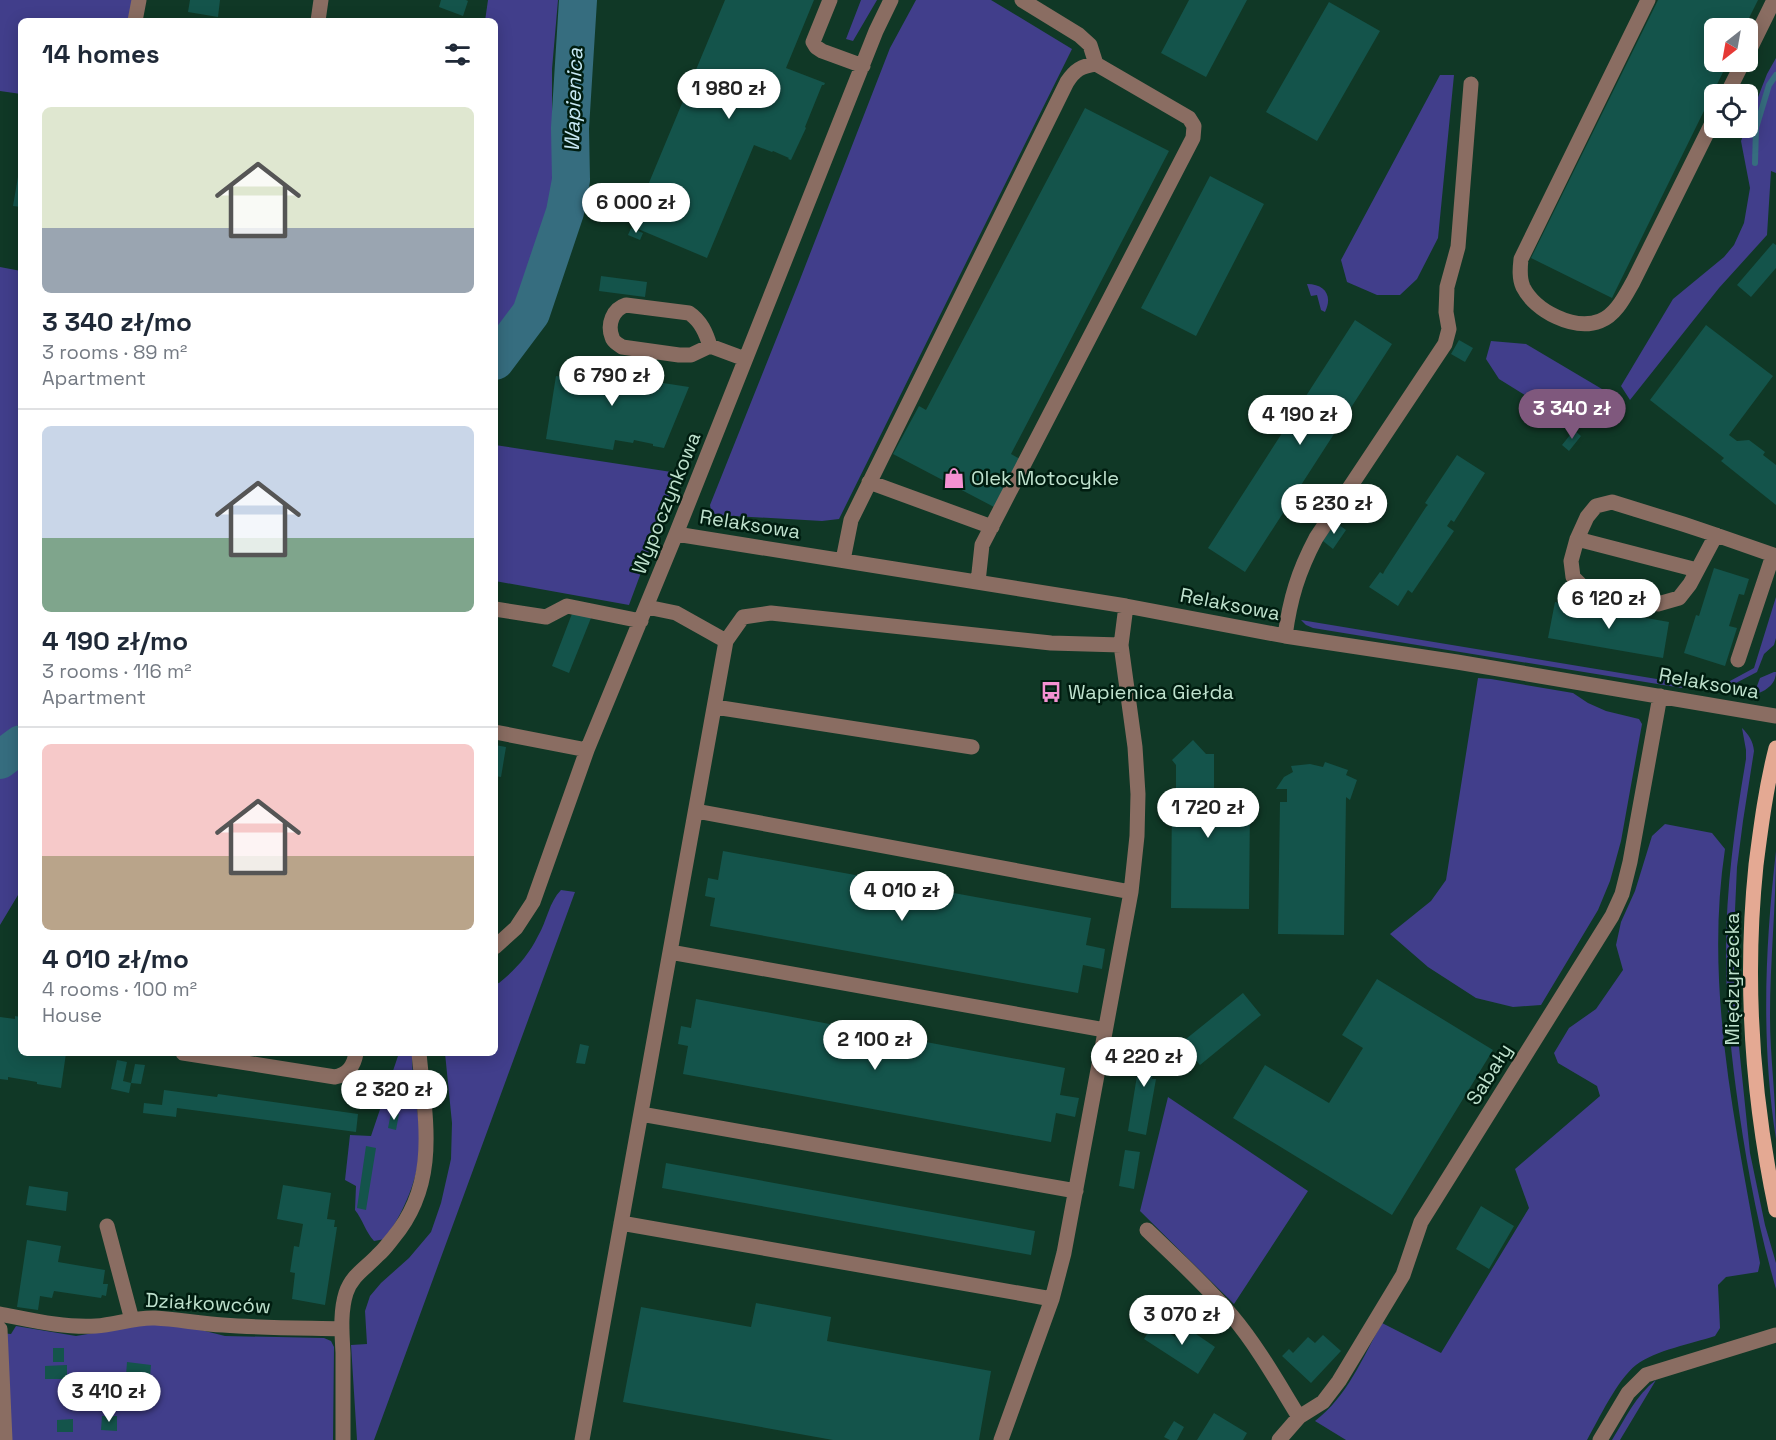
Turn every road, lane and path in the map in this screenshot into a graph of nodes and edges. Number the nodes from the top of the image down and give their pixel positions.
1 (139, 0) edge
2 (321, 0) edge
3 (830, 0) edge
4 (891, 0) edge
5 (1022, 0) edge
6 (1648, 0) edge
7 (1774, 0) edge
8 (136, 18) edge
9 (318, 18) edge
10 (1758, 33) edge
11 (1096, 64) junction
12 (862, 66) junction
13 (1471, 84) dead end
14 (1705, 138) edge
15 (710, 346) junction
16 (745, 359) junction
17 (869, 482) junction
18 (992, 527) junction
19 (676, 534) junction
20 (1716, 535) junction
21 (1577, 538) junction
22 (1774, 555) edge
23 (843, 560) junction
24 (1697, 570) junction
25 (978, 582) junction
26 (1126, 606) junction
27 (498, 609) edge
28 (644, 614) junction
29 (1285, 636) junction
30 (726, 641) junction
31 (1121, 645) junction
32 (1738, 660) dead end
33 (1659, 696) junction
34 (715, 707) junction
35 (1776, 716) edge
36 (498, 733) edge
37 (972, 747) dead end
38 (1776, 748) edge
39 (588, 750) junction
40 (696, 811) junction
41 (1131, 892) junction
42 (498, 944) edge
43 (670, 952) junction
44 (1104, 1030) junction
45 (202, 1056) edge
46 (355, 1056) edge
47 (419, 1056) edge
48 (641, 1114) junction
49 (1076, 1191) junction
50 (1776, 1210) edge
51 (621, 1223) junction
52 (107, 1226) dead end
53 (1146, 1230) dead end
54 (1052, 1299) junction
55 (0, 1314) edge
56 (132, 1320) junction
57 (0, 1329) edge
58 (342, 1329) junction
59 (1776, 1335) edge
60 (2, 1388) edge
61 (1299, 1417) junction
62 (5, 1440) edge
63 (343, 1440) edge
64 (582, 1440) edge
65 (1001, 1440) edge
66 (1279, 1440) edge
67 (1600, 1440) edge

1 - 8 street
2 - 9 street
3 - 12 street
4 - 12 street, Wypoczynkowa
5 - 11 street
6 - 14 street
7 - 10 street
11 - 17 street
11 - 18 street
12 - 16 street, Wypoczynkowa
13 - 29 street
15 - 15 street
15 - 16 street
16 - 19 street, Wypoczynkowa
17 - 18 street
17 - 23 street
18 - 25 street
19 - 23 street, Relaksowa
19 - 28 street, Wypoczynkowa
20 - 21 street
20 - 22 street
20 - 24 street
21 - 24 street
21 - 24 street
22 - 32 street
23 - 25 street, Relaksowa
25 - 26 street, Relaksowa
26 - 29 street, Relaksowa
26 - 31 street
27 - 28 street
28 - 30 street
28 - 39 street, Wypoczynkowa
29 - 33 street, Relaksowa
30 - 31 street
30 - 34 street
31 - 41 street
33 - 35 street, Relaksowa
33 - 61 street, Sabały
34 - 37 street
34 - 40 street
36 - 39 street
38 - 50 main road, Międzyrzecka
39 - 42 street, Wypoczynkowa
40 - 41 street
40 - 43 street
41 - 44 street
43 - 44 street
43 - 48 street
44 - 49 street
45 - 46 street
47 - 58 street
48 - 49 street
48 - 51 street
49 - 54 street
51 - 54 street
51 - 64 street
52 - 56 street
53 - 61 street
54 - 65 street
55 - 56 street, Działkowców
56 - 58 street, Działkowców
57 - 60 street
58 - 63 street
59 - 67 street
60 - 62 street
61 - 66 street, Sabały

